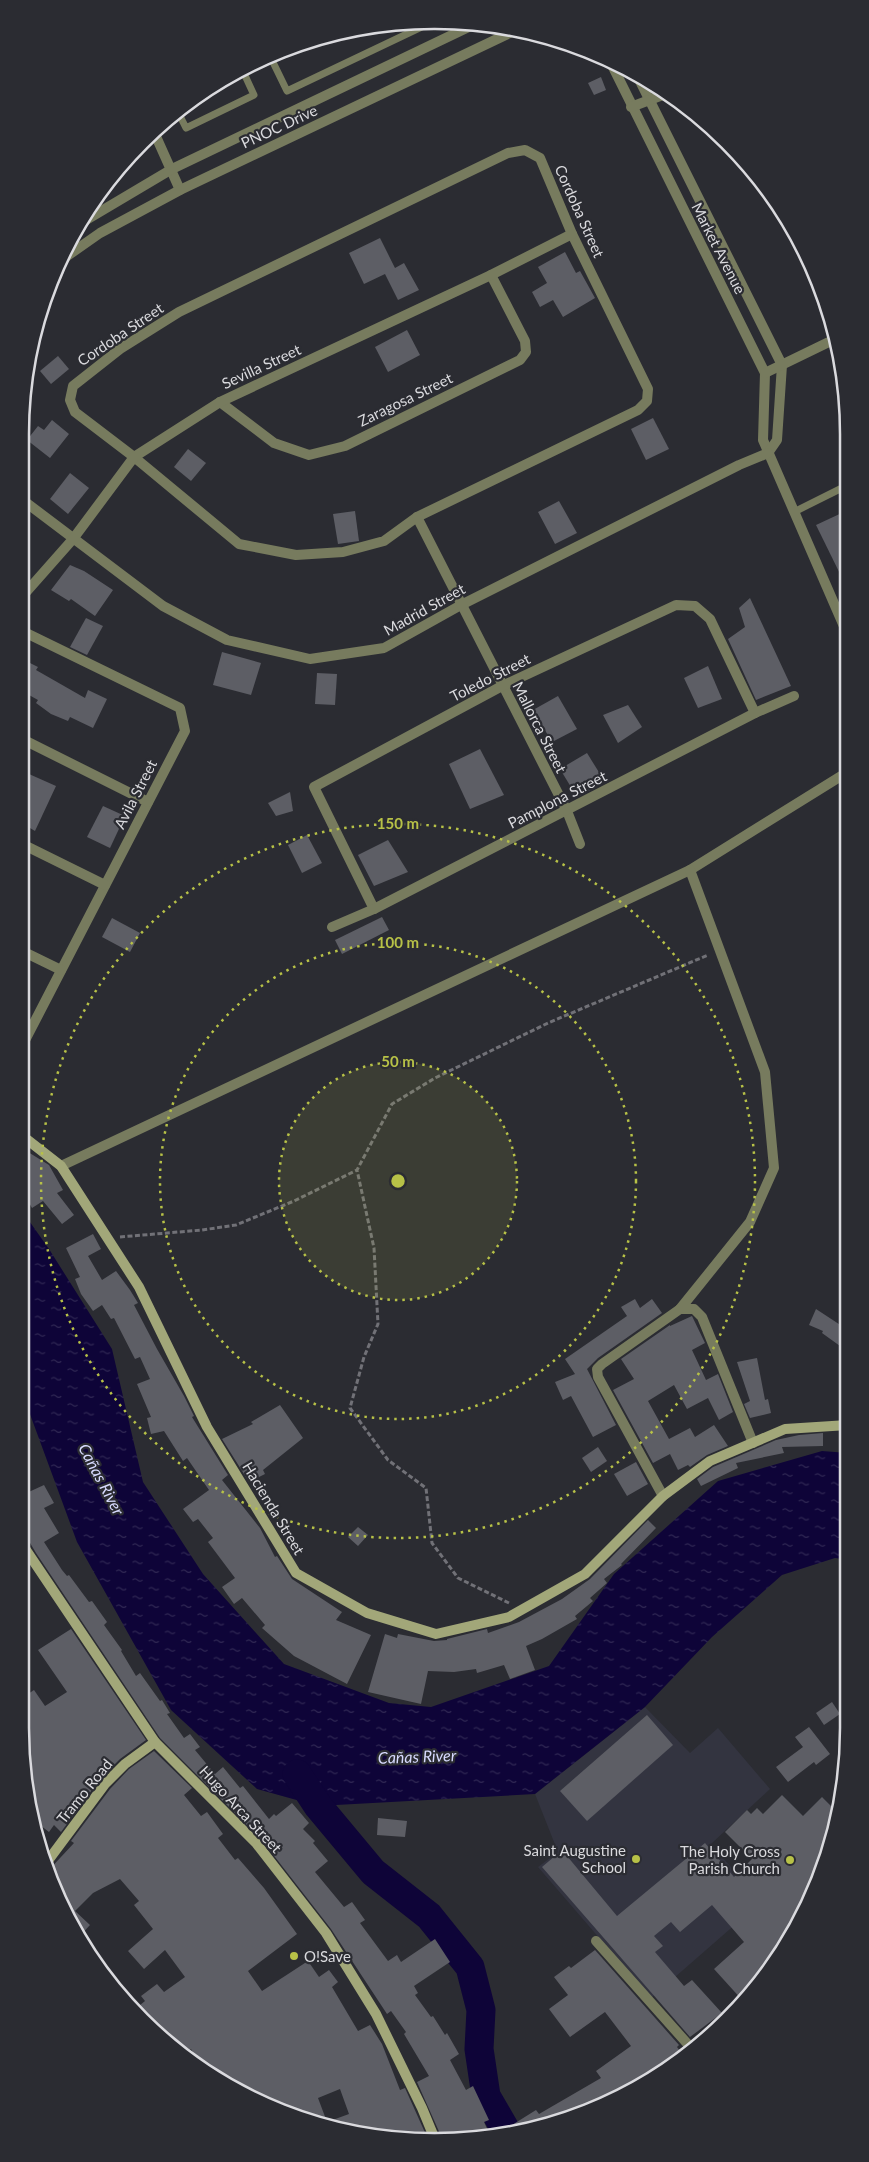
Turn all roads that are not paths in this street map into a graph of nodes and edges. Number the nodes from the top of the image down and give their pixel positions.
1 (416, 30) edge
2 (462, 30) edge
3 (505, 35) edge
4 (273, 63) edge
5 (615, 71) edge
6 (245, 76) edge
7 (643, 86) edge
8 (658, 96) edge
9 (649, 99) junction
10 (631, 107) junction
11 (181, 118) edge
12 (157, 139) edge
13 (172, 169) junction
14 (180, 190) junction
15 (93, 216) edge
16 (572, 234) junction
17 (72, 252) edge
18 (491, 275) junction
19 (829, 342) edge
20 (782, 365) junction
21 (765, 373) junction
22 (220, 402) junction
23 (768, 453) junction
24 (134, 457) junction
25 (840, 489) edge
26 (29, 505) edge
27 (794, 512) junction
28 (417, 517) junction
29 (73, 539) junction
30 (29, 589) edge
31 (461, 604) junction
32 (840, 617) edge
33 (29, 634) edge
34 (502, 686) junction
35 (794, 696) dead end
36 (755, 714) junction
37 (29, 742) edge
38 (840, 778) edge
39 (148, 802) junction
40 (567, 811) junction
41 (580, 844) dead end
42 (29, 848) edge
43 (690, 870) junction
44 (105, 886) junction
45 (374, 909) junction
46 (332, 927) dead end
47 (29, 954) edge
48 (62, 970) junction
49 (29, 1033) edge
50 (29, 1141) edge
51 (62, 1166) junction
52 (680, 1309) junction
53 (840, 1426) edge
54 (753, 1443) junction
55 (663, 1496) junction
56 (29, 1554) edge
57 (155, 1742) junction
58 (50, 1858) edge
59 (596, 1941) dead end
60 (688, 2044) edge
61 (432, 2133) edge

1 - 4 lane
2 - 13 street, PNOC Drive
3 - 14 street, PNOC Drive
5 - 10 street, Market Avenue
6 - 11 lane
7 - 9 street, Market Avenue
8 - 9 street
9 - 10 street
9 - 20 street, Market Avenue
10 - 21 street, Market Avenue
12 - 13 street
13 - 14 street
13 - 15 street, PNOC Drive
14 - 17 street, PNOC Drive
16 - 18 street, Sevilla Street
16 - 24 street, Cordoba Street
16 - 28 street, Cordoba Street
18 - 22 street, Sevilla Street
18 - 22 street, Zaragosa Street
19 - 20 street
20 - 21 street
20 - 23 street, Market Avenue
21 - 23 street, Market Avenue
22 - 24 street, Sevilla Street
23 - 27 street, Market Avenue
23 - 31 street, Madrid Street
24 - 28 street, Cordoba Street
24 - 29 street, Sevilla Street
25 - 27 lane
26 - 29 street, Madrid Street
27 - 32 street, Market Avenue
28 - 31 street, Mallorca Street
29 - 30 street, Sevilla Street
29 - 31 street, Madrid Street
31 - 34 street, Mallorca Street
33 - 39 street, Avila Street
34 - 36 street, Toledo Street
34 - 40 street, Mallorca Street
34 - 45 street, Toledo Street
35 - 36 street, Pamplona Street
36 - 40 street, Pamplona Street
37 - 39 street
38 - 43 street
39 - 44 street, Avila Street
40 - 41 street, Mallorca Street
40 - 45 street, Pamplona Street
42 - 44 street
43 - 51 street
43 - 52 street
44 - 48 street, Avila Street
45 - 46 street, Pamplona Street
47 - 48 street
48 - 49 street, Avila Street
50 - 51 street, Hacienda Street
51 - 55 street, Hacienda Street
52 - 54 street
52 - 55 street
53 - 54 street, Hacienda Street
54 - 55 street, Hacienda Street
56 - 57 street, Hugo Arca Street
57 - 58 street, Tramo Road
57 - 61 street, Hugo Arca Street
59 - 60 street

